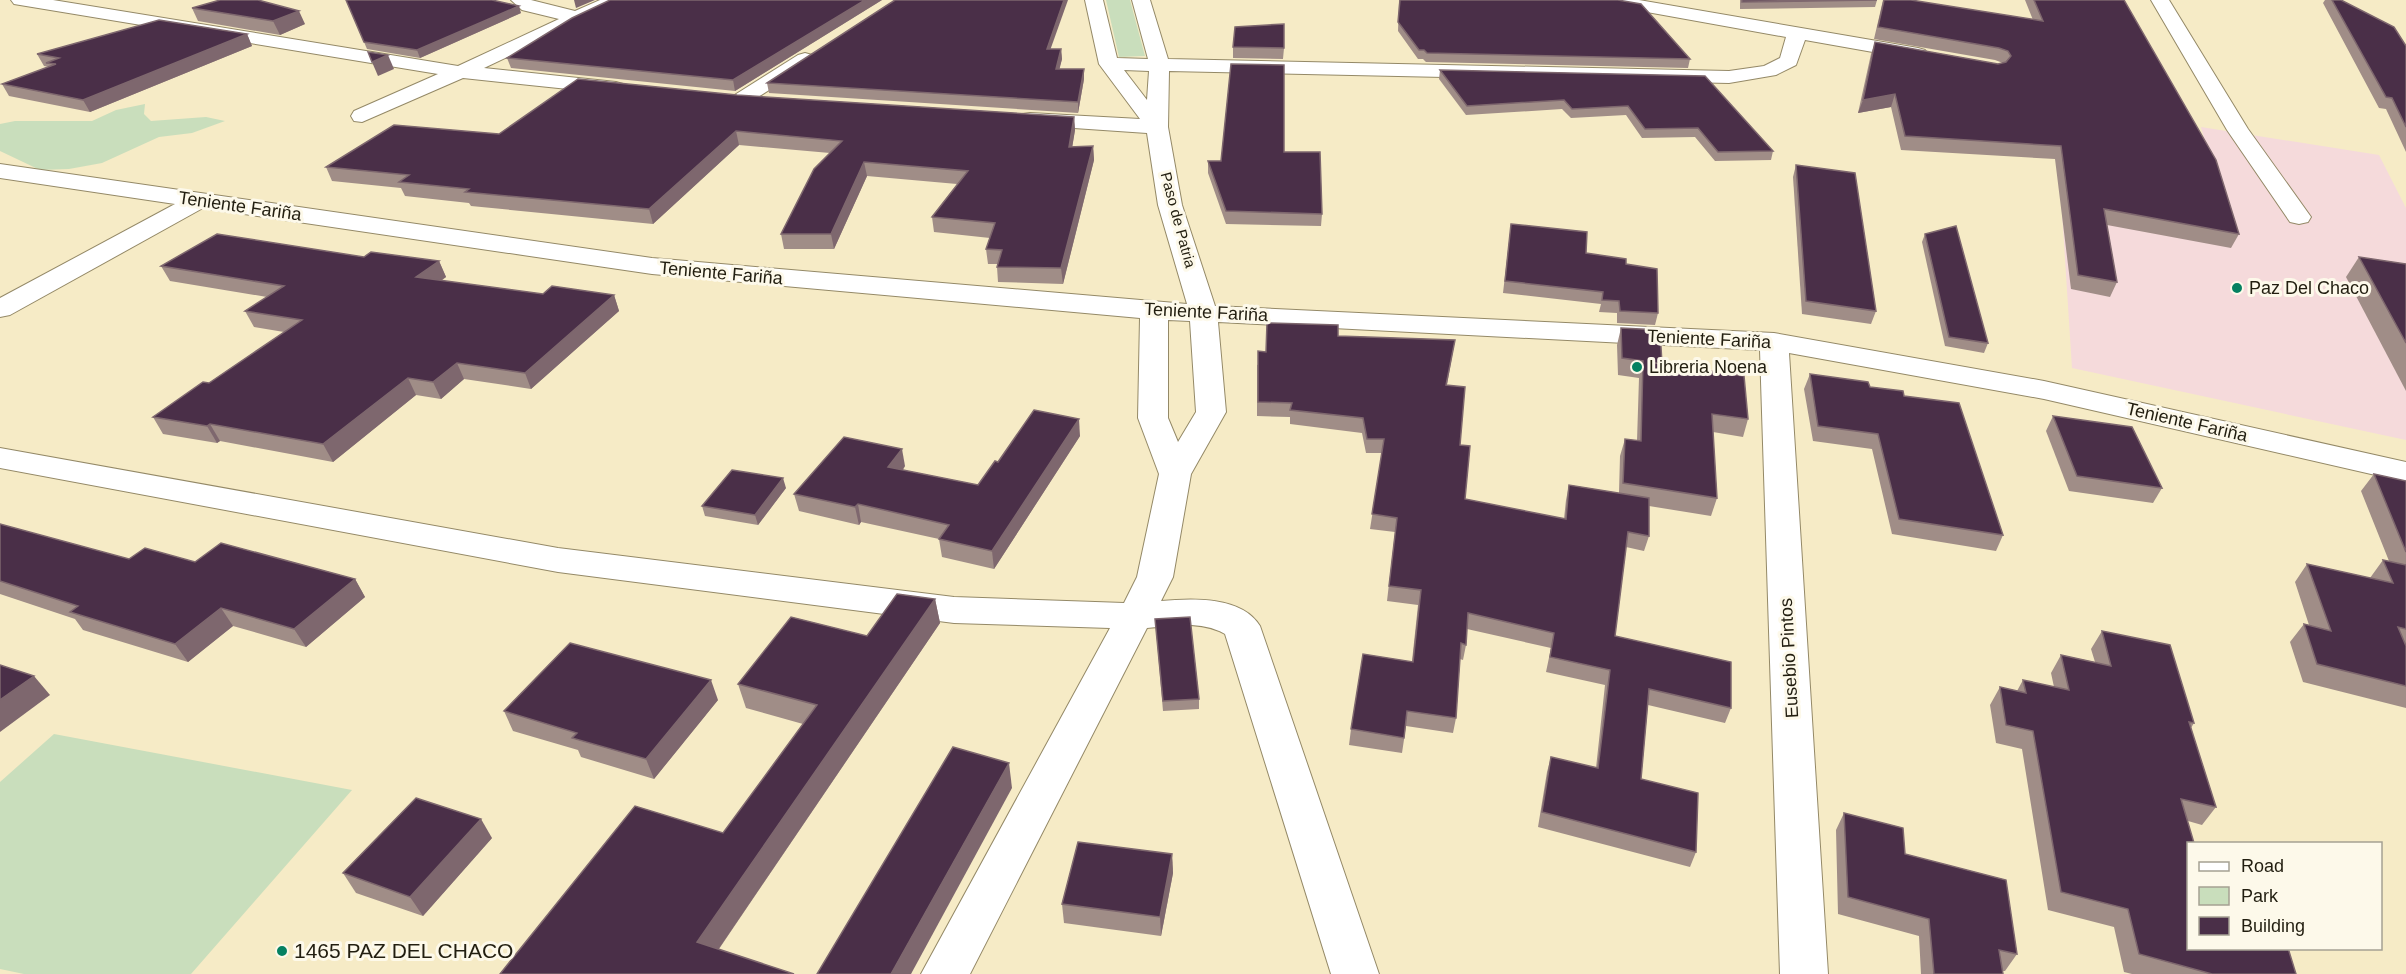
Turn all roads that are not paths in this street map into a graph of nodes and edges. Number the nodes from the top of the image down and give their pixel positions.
1 (20, 0) edge
2 (520, 0) edge
3 (1094, 0) edge
4 (1141, 0) edge
5 (1608, 0) edge
6 (2160, 0) edge
7 (607, 3) edge
8 (572, 9) edge
9 (1797, 33) junction
10 (819, 50) edge
11 (1936, 57) edge
12 (1109, 64) junction
13 (1159, 64) junction
14 (460, 72) junction
15 (635, 90) edge
16 (717, 98) edge
17 (740, 100) junction
18 (776, 103) edge
19 (362, 116) dead end
20 (1014, 118) edge
21 (1156, 127) junction
22 (0, 171) edge
23 (200, 200) junction
24 (2299, 217) dead end
25 (0, 309) edge
26 (1154, 311) junction
27 (1203, 312) junction
28 (1774, 342) junction
29 (0, 458) edge
30 (2406, 472) edge
31 (1175, 474) junction
32 (1134, 616) junction
33 (945, 974) edge
34 (1355, 974) edge
35 (1804, 974) edge

1 - 14 street
2 - 8 street
3 - 12 street, Paso de Patria
4 - 13 street, Paso de Patria
5 - 9 street
6 - 24 street
7 - 8 street
8 - 14 street
9 - 11 street
9 - 13 street
10 - 17 street
12 - 13 street
12 - 21 street, Paso de Patria
13 - 21 street, Paso de Patria
14 - 15 street
14 - 19 street
16 - 17 street
17 - 18 street
20 - 21 street
21 - 27 street, Paso de Patria
22 - 23 street, Teniente Fariña
23 - 25 street
23 - 26 street, Teniente Fariña
26 - 27 street, Teniente Fariña
26 - 31 street
27 - 28 street, Teniente Fariña
27 - 31 street, Paso de Patria
28 - 30 street, Teniente Fariña
28 - 35 street, Eusebio Pintos
29 - 32 street
31 - 32 street
32 - 33 street
32 - 34 street

